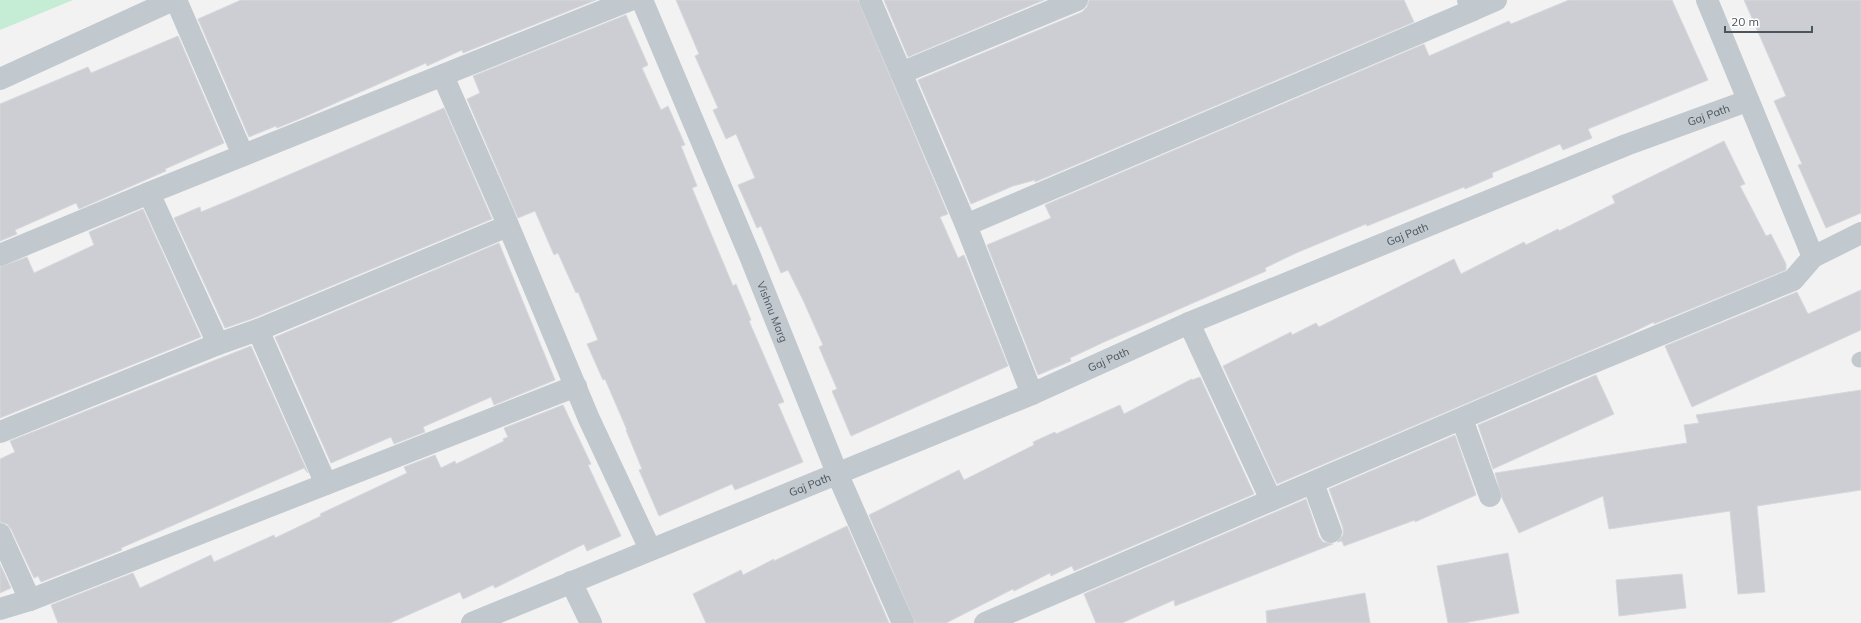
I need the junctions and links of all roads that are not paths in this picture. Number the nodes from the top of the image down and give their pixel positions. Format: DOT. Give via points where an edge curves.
graph roads {
  1 [pos="173,0"];
  2 [pos="176,0"];
  3 [pos="630,0"];
  4 [pos="642,0"];
  5 [pos="870,0"];
  6 [pos="1077,0"];
  7 [pos="1496,0"];
  8 [pos="1706,0"];
  9 [pos="1471,5"];
  10 [pos="901,73"];
  11 [pos="443,76"];
  12 [pos="0,79"];
  13 [pos="1747,101"];
  14 [pos="242,155"];
  15 [pos="149,193"];
  16 [pos="966,225"];
  17 [pos="508,226"];
  18 [pos="1861,233"];
  19 [pos="0,255"];
  20 [pos="1813,257"];
  21 [pos="1189,323"];
  22 [pos="258,330"];
  23 [pos="218,344"];
  24 [pos="576,386"];
  25 [pos="1032,394"];
  26 [pos="1462,419"];
  27 [pos="0,432"];
  28 [pos="837,473"];
  29 [pos="1312,483"];
  30 [pos="326,484"];
  31 [pos="1490,496"];
  32 [pos="1271,500"];
  33 [pos="1331,532"];
  34 [pos="0,534"];
  35 [pos="650,549"];
  36 [pos="571,582"];
  37 [pos="30,600"];
  38 [pos="0,609"];
  39 [pos="472,623"];
  40 [pos="592,623"];
  41 [pos="903,623"];
  42 [pos="985,623"];
  1 -- 12 [label="street"];
  2 -- 14 [label="street"];
  3 -- 11 [label="street"];
  4 -- 28 [label="street, Vishnu Marg" via="750,256"];
  5 -- 10 [label="street"];
  6 -- 10 [label="street"];
  7 -- 9 [label="street"];
  8 -- 13 [label="street"];
  9 -- 16 [label="street"];
  10 -- 16 [label="street"];
  11 -- 14 [label="street"];
  11 -- 17 [label="street"];
  13 -- 20 [label="street"];
  13 -- 21 [label="street, Gaj Path" via="1626,145"];
  14 -- 15 [label="street"];
  15 -- 19 [label="street"];
  15 -- 23 [label="street"];
  16 -- 25 [label="street"];
  17 -- 22 [label="street"];
  17 -- 24 [label="street"];
  18 -- 20 [label="street"];
  20 -- 26 [label="street" via="1793,280"];
  21 -- 25 [label="street, Gaj Path"];
  21 -- 32 [label="street"];
  22 -- 23 [label="street"];
  22 -- 30 [label="street"];
  23 -- 27 [label="street"];
  24 -- 30 [label="street"];
  24 -- 35 [label="street"];
  25 -- 28 [label="street, Gaj Path"];
  26 -- 29 [label="street"];
  26 -- 31 [label="street"];
  28 -- 35 [label="street, Gaj Path"];
  28 -- 41 [label="street, Vishnu Marg"];
  29 -- 32 [label="street"];
  29 -- 33 [label="street"];
  30 -- 37 [label="street"];
  32 -- 42 [label="street"];
  34 -- 37 [label="street"];
  35 -- 36 [label="street, Gaj Path"];
  36 -- 39 [label="street, Gaj Path"];
  36 -- 40 [label="street"];
  37 -- 38 [label="street"];
}
